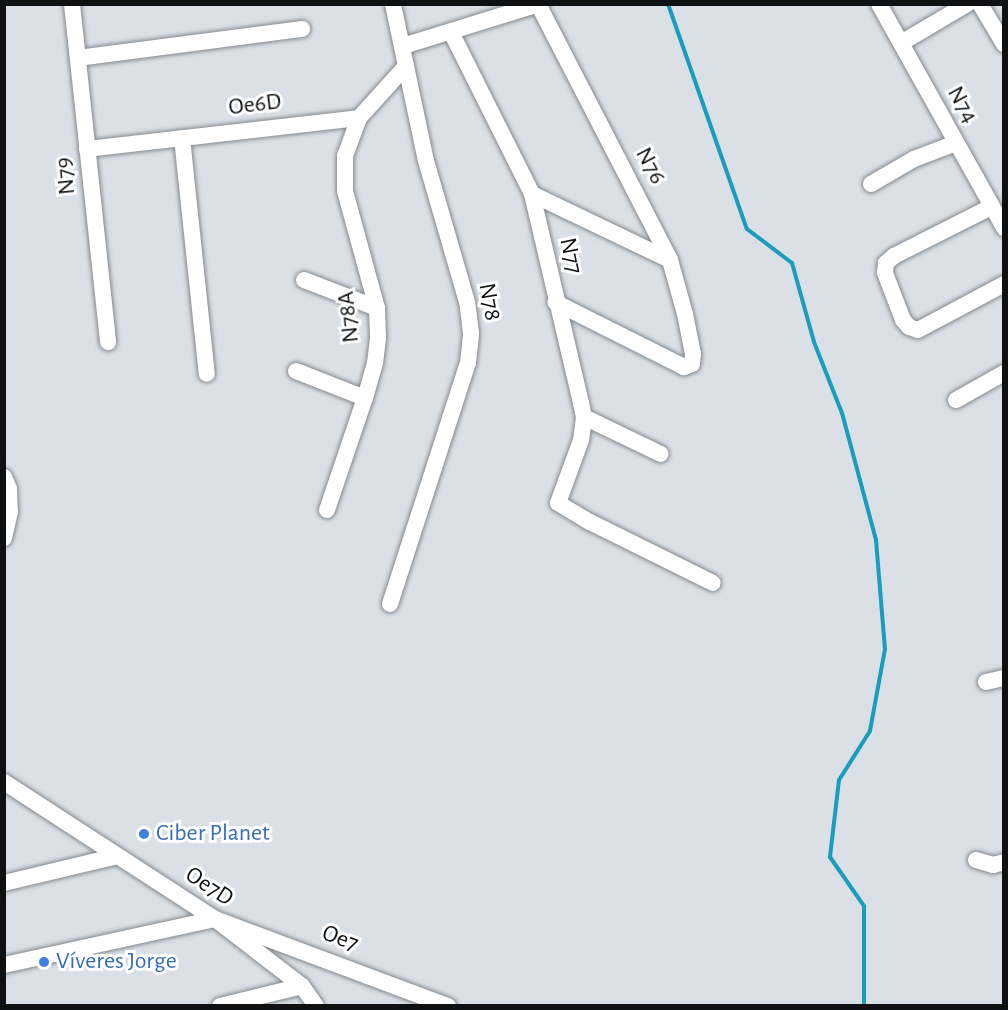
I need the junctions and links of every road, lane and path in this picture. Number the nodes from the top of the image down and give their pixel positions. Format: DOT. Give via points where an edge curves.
graph roads {
  1 [pos="72,4"];
  2 [pos="393,4"];
  3 [pos="879,4"];
  4 [pos="967,4"];
  5 [pos="980,4"];
  6 [pos="538,5"];
  7 [pos="302,29"];
  8 [pos="451,32"];
  9 [pos="901,43"];
  10 [pos="1004,44"];
  11 [pos="403,46"];
  12 [pos="78,58"];
  13 [pos="406,66"];
  14 [pos="358,118"];
  15 [pos="182,138"];
  16 [pos="956,143"];
  17 [pos="87,149"];
  18 [pos="871,184"];
  19 [pos="532,194"];
  20 [pos="991,207"];
  21 [pos="1004,228"];
  22 [pos="670,260"];
  23 [pos="304,280"];
  24 [pos="1004,284"];
  25 [pos="555,302"];
  26 [pos="377,308"];
  27 [pos="108,342"];
  28 [pos="296,371"];
  29 [pos="1004,373"];
  30 [pos="207,374"];
  31 [pos="365,398"];
  32 [pos="956,400"];
  33 [pos="584,417"];
  34 [pos="661,454"];
  35 [pos="6,484"];
  36 [pos="327,510"];
  37 [pos="4,538"];
  38 [pos="713,584"];
  39 [pos="390,604"];
  40 [pos="1004,678"];
  41 [pos="986,682"];
  42 [pos="4,782"];
  43 [pos="117,856"];
  44 [pos="976,860"];
  45 [pos="1004,862"];
  46 [pos="4,883"];
  47 [pos="215,920"];
  48 [pos="4,965"];
  49 [pos="302,986"];
  50 [pos="220,1005"];
  51 [pos="316,1005"];
  52 [pos="448,1005"];
  1 -- 12 [label="street, N79"];
  2 -- 11 [label="street, N78"];
  3 -- 9 [label="street, N74"];
  4 -- 9 [label="street"];
  5 -- 10 [label="street"];
  6 -- 8 [label="street"];
  6 -- 22 [label="street, N76"];
  7 -- 12 [label="street"];
  8 -- 11 [label="street"];
  8 -- 19 [label="street, N77"];
  9 -- 16 [label="street, N74"];
  11 -- 13 [label="street, N78"];
  12 -- 17 [label="street, N79"];
  13 -- 14 [label="street"];
  13 -- 39 [label="street, N78" via="426,161 467,302 471,333 468,363"];
  14 -- 15 [label="street, Oe6D"];
  14 -- 26 [label="street, N78A" via="345,156 345,191"];
  15 -- 17 [label="street, Oe6D"];
  15 -- 30 [label="street"];
  16 -- 18 [label="street" via="914,159"];
  16 -- 20 [label="street, N74"];
  17 -- 27 [label="street, N79"];
  19 -- 22 [label="street"];
  19 -- 25 [label="street, N77"];
  20 -- 21 [label="street, N74"];
  20 -- 24 [label="street" via="904,252 886,263 884,269 889,289 909,327 918,330"];
  22 -- 25 [label="street, N76" via="685,314 693,360 690,367"];
  23 -- 26 [label="street"];
  25 -- 33 [label="street, N77"];
  26 -- 31 [label="street, N78A" via="375,363"];
  28 -- 31 [label="street"];
  29 -- 32 [label="street"];
  31 -- 36 [label="street, N78A"];
  33 -- 34 [label="street"];
  33 -- 38 [label="street, N77" via="558,503"];
  35 -- 37 [label="street" via="10,512"];
  40 -- 41 [label="street"];
  42 -- 43 [label="street, Oe7D"];
  43 -- 46 [label="street"];
  43 -- 47 [label="street, Oe7D"];
  44 -- 45 [label="street" via="993,865"];
  47 -- 48 [label="street"];
  47 -- 49 [label="street, Oe7D"];
  47 -- 52 [label="street, Oe7"];
  49 -- 50 [label="street"];
  49 -- 51 [label="street, Oe7D"];
}
